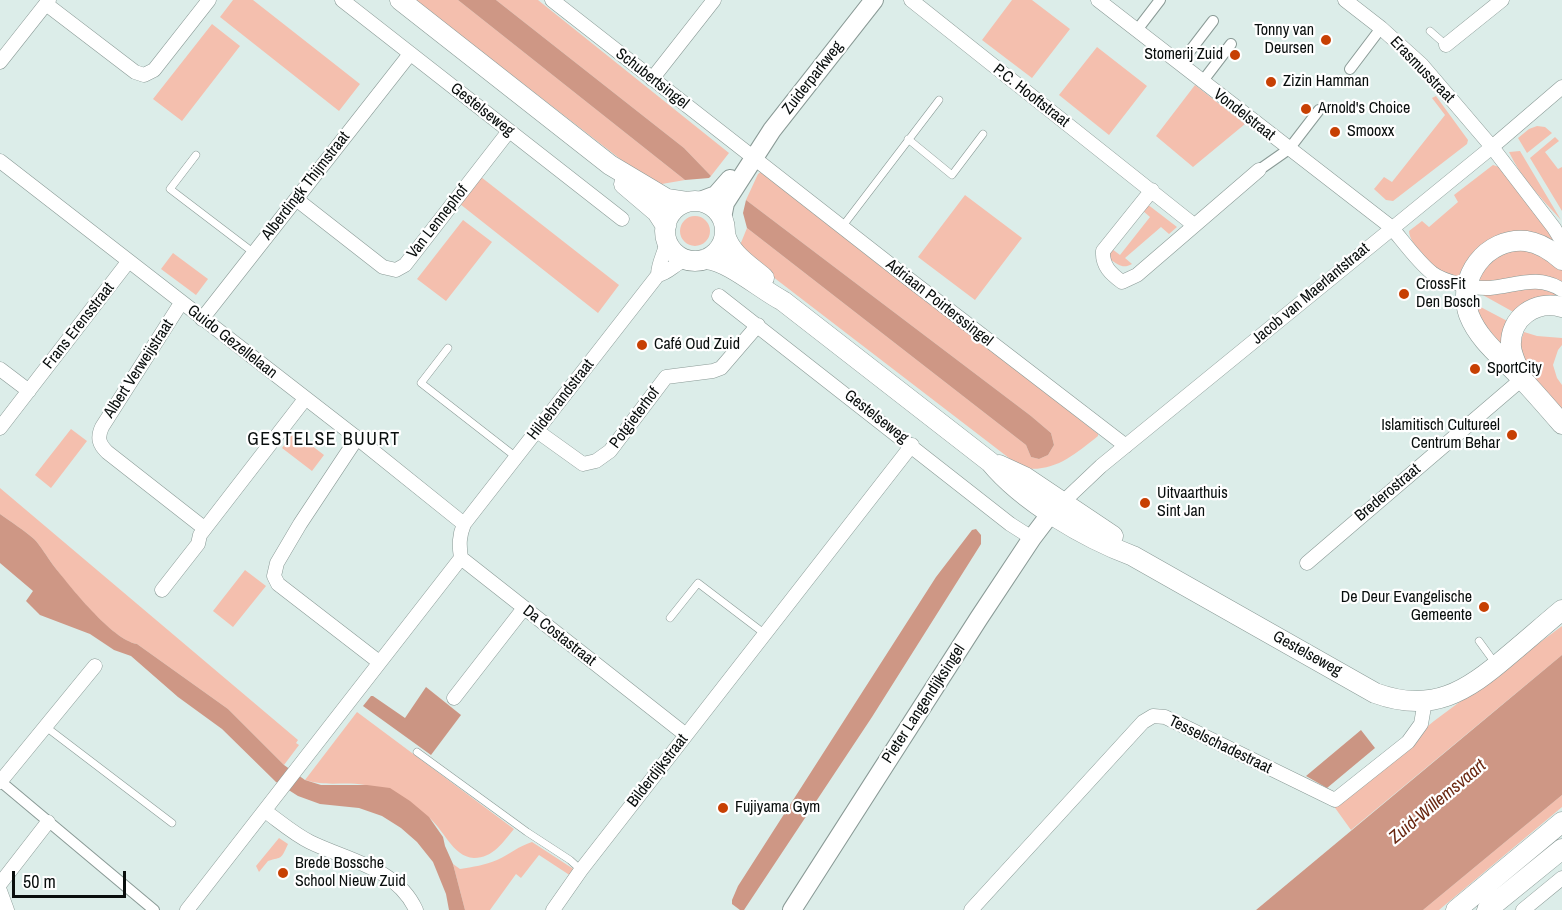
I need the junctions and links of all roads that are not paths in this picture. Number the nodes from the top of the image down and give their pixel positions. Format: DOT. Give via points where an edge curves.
graph roads {
  1 [pos="209,0"];
  2 [pos="342,0"];
  3 [pos="400,0"];
  4 [pos="552,0"];
  5 [pos="714,0"];
  6 [pos="874,0"];
  7 [pos="911,0"];
  8 [pos="1098,0"];
  9 [pos="1160,0"];
  10 [pos="1345,0"];
  11 [pos="1502,0"];
  12 [pos="47,2"];
  13 [pos="1213,21"];
  14 [pos="1382,28"];
  15 [pos="1137,30"];
  16 [pos="1430,31"];
  17 [pos="1231,44"];
  18 [pos="1446,45"];
  19 [pos="410,54"];
  20 [pos="0,62"];
  21 [pos="1180,64"];
  22 [pos="1350,69"];
  23 [pos="652,79"];
  24 [pos="1202,82"];
  25 [pos="1562,87"];
  26 [pos="939,100"];
  27 [pos="1319,110"];
  28 [pos="509,131"];
  29 [pos="983,134"];
  30 [pos="908,139"];
  31 [pos="1492,147"];
  32 [pos="1289,149"];
  33 [pos="196,155"];
  34 [pos="753,157"];
  35 [pos="1,165"];
  36 [pos="610,165"];
  37 [pos="1259,170"];
  38 [pos="1152,190"];
  39 [pos="296,199"];
  40 [pos="693,202"];
  41 [pos="622,219"];
  42 [pos="1194,225"];
  43 [pos="723,226"];
  44 [pos="842,227"];
  45 [pos="1391,227"];
  46 [pos="667,234"];
  47 [pos="1562,241"];
  48 [pos="254,253"];
  49 [pos="696,259"];
  50 [pos="1562,260"];
  51 [pos="128,262"];
  52 [pos="658,275"];
  53 [pos="1467,285"];
  54 [pos="1562,290"];
  55 [pos="719,296"];
  56 [pos="783,301"];
  57 [pos="181,303"];
  58 [pos="1562,306"];
  59 [pos="202,319"];
  60 [pos="758,325"];
  61 [pos="448,348"];
  62 [pos="0,369"];
  63 [pos="1522,379"];
  64 [pos="29,391"];
  65 [pos="305,399"];
  66 [pos="1562,424"];
  67 [pos="0,428"];
  68 [pos="537,431"];
  69 [pos="357,438"];
  70 [pos="912,445"];
  71 [pos="1126,446"];
  72 [pos="516,457"];
  73 [pos="1057,508"];
  74 [pos="464,524"];
  75 [pos="204,528"];
  76 [pos="1032,538"];
  77 [pos="461,558"];
  78 [pos="1306,563"];
  79 [pos="162,590"];
  80 [pos="524,608"];
  81 [pos="1562,610"];
  82 [pos="669,618"];
  83 [pos="765,634"];
  84 [pos="1479,641"];
  85 [pos="379,662"];
  86 [pos="95,666"];
  87 [pos="1497,666"];
  88 [pos="454,698"];
  89 [pos="1425,701"];
  90 [pos="46,727"];
  91 [pos="686,735"];
  92 [pos="417,752"];
  93 [pos="0,782"];
  94 [pos="265,811"];
  95 [pos="48,822"];
  96 [pos="1562,822"];
  97 [pos="172,823"];
  98 [pos="1562,849"];
  99 [pos="581,870"];
  100 [pos="1562,878"];
  101 [pos="0,884"];
  102 [pos="0,891"];
  103 [pos="1464,908"];
  104 [pos="7,910"];
  105 [pos="154,910"];
  106 [pos="187,910"];
  107 [pos="416,910"];
  108 [pos="553,910"];
  109 [pos="792,910"];
  110 [pos="971,910"];
  111 [pos="1487,910"];
  112 [pos="1523,910"];
  1 -- 12 [label="street" via="154,70 144,75 135,72"];
  2 -- 19 [label="street, Gestelseweg"];
  3 -- 36 [label="main road"];
  4 -- 23 [label="street, Schubertsingel"];
  5 -- 23 [label="street"];
  6 -- 34 [label="street, Zuiderparkweg"];
  7 -- 38 [label="street, P.C. Hooftstraat"];
  8 -- 15 [label="street, Vondelstraat"];
  9 -- 15 [label="street"];
  10 -- 14 [label="street, Erasmusstraat"];
  11 -- 18 [label="street"];
  12 -- 20 [label="street"];
  13 -- 21 [label="street"];
  14 -- 22 [label="street"];
  14 -- 31 [label="street, Erasmusstraat" via="1422,65"];
  15 -- 21 [label="street, Vondelstraat"];
  16 -- 18 [label="lane"];
  17 -- 24 [label="street"];
  19 -- 28 [label="street, Gestelseweg"];
  19 -- 39 [label="street, Alberdingk Thijmstraat"];
  21 -- 24 [label="street, Vondelstraat"];
  23 -- 34 [label="street, Schubertsingel"];
  24 -- 32 [label="street, Vondelstraat"];
  25 -- 31 [label="street, Jacob van Maerlantstraat"];
  26 -- 30 [label="lane"];
  27 -- 32 [label="street"];
  28 -- 39 [label="street, Van Lennephof" via="405,265 396,270 383,267"];
  28 -- 41 [label="street, Gestelseweg"];
  29 -- 30 [label="lane" via="952,175"];
  30 -- 44 [label="lane"];
  31 -- 45 [label="street, Jacob van Maerlantstraat"];
  31 -- 47 [label="street, Erasmusstraat"];
  32 -- 37 [label="street"];
  32 -- 45 [label="street, Vondelstraat"];
  33 -- 48 [label="lane" via="170,189"];
  34 -- 40 [label="street, Zuiderparkweg" via="716,195"];
  34 -- 43 [label="street, Zuiderparkweg" via="725,203"];
  34 -- 44 [label="street, Adriaan Poirterssingel"];
  35 -- 51 [label="street, Guido Gezellelaan"];
  36 -- 40 [label="main road" via="667,199"];
  36 -- 46 [label="main road" via="620,180 657,212"];
  37 -- 42 [label="street"];
  38 -- 42 [label="street, P.C. Hooftstraat"];
  38 -- 42 [label="street" via="1103,252 1102,261 1110,273 1122,282 1137,275"];
  39 -- 48 [label="street, Alberdingk Thijmstraat"];
  40 -- 43 [label="main road" via="713,207"];
  40 -- 46 [label="main road" via="681,205 671,214"];
  43 -- 49 [label="main road" via="720,246"];
  43 -- 56 [label="main road, Gestelseweg" via="727,244"];
  44 -- 71 [label="street, Adriaan Poirterssingel"];
  45 -- 53 [label="street, Vondelstraat" via="1430,272 1445,281"];
  45 -- 71 [label="street, Jacob van Maerlantstraat"];
  46 -- 49 [label="main road" via="675,253"];
  46 -- 52 [label="street, Hildebrandstraat"];
  48 -- 59 [label="street, Alberdingk Thijmstraat"];
  49 -- 52 [label="street, Hildebrandstraat" via="678,263"];
  49 -- 56 [label="main road, Gestelseweg" via="722,263"];
  50 -- 53 [label="main road" via="1535,243 1504,243 1478,261"];
  51 -- 57 [label="street, Guido Gezellelaan"];
  51 -- 64 [label="street, Frans Erensstraat"];
  52 -- 68 [label="street, Hildebrandstraat"];
  53 -- 54 [label="street, Vondelstraat" via="1490,288 1535,281"];
  53 -- 63 [label="main road" via="1465,300 1478,331"];
  55 -- 60 [label="street, Gestelseweg"];
  56 -- 73 [label="main road, Gestelseweg" via="990,462 1003,477"];
  57 -- 59 [label="street, Guido Gezellelaan"];
  57 -- 75 [label="street, Albert Verweijstraat" via="102,427 100,445"];
  58 -- 63 [label="main road" via="1535,307 1523,314 1515,326 1511,347"];
  59 -- 65 [label="street, Guido Gezellelaan"];
  60 -- 68 [label="street, Potgieterhof" via="720,368 666,377 610,451 596,460 583,464"];
  60 -- 70 [label="street, Gestelseweg"];
  61 -- 72 [label="lane" via="421,383"];
  62 -- 64 [label="street"];
  63 -- 66 [label="main road"];
  63 -- 78 [label="street, Brederostraat"];
  64 -- 67 [label="street, Frans Erensstraat"];
  65 -- 69 [label="street, Guido Gezellelaan"];
  65 -- 75 [label="street"];
  68 -- 72 [label="street, Hildebrandstraat"];
  69 -- 74 [label="street, Guido Gezellelaan"];
  69 -- 85 [label="street" via="300,524 277,563 274,576 279,584"];
  70 -- 76 [label="street, Gestelseweg"];
  70 -- 83 [label="street, Bilderdijkstraat"];
  71 -- 73 [label="street, Jacob van Maerlantstraat"];
  72 -- 74 [label="street, Hildebrandstraat"];
  73 -- 76 [label="street, Pieter Langendijksingel"];
  73 -- 89 [label="main road, Gestelseweg" via="1107,546 1132,556 1375,693 1397,700"];
  74 -- 77 [label="street" via="459,535"];
  75 -- 79 [label="street" via="198,544"];
  76 -- 109 [label="street, Pieter Langendijksingel"];
  77 -- 80 [label="street, Da Costastraat"];
  77 -- 85 [label="street"];
  80 -- 88 [label="street"];
  80 -- 91 [label="street, Da Costastraat"];
  81 -- 87 [label="main road, Gestelseweg"];
  82 -- 83 [label="lane" via="698,583"];
  83 -- 91 [label="street, Bilderdijkstraat"];
  84 -- 87 [label="lane"];
  85 -- 94 [label="street"];
  86 -- 90 [label="street"];
  87 -- 89 [label="main road, Gestelseweg" via="1458,693"];
  89 -- 110 [label="street, Tesselschadestraat" via="1421,724 1408,742 1335,800 1165,717 1154,716 1143,722"];
  90 -- 93 [label="street"];
  90 -- 97 [label="lane"];
  91 -- 99 [label="street, Bilderdijkstraat"];
  92 -- 99 [label="lane"];
  93 -- 95 [label="street"];
  94 -- 106 [label="street"];
  94 -- 107 [label="street" via="309,841 393,880"];
  95 -- 101 [label="street"];
  95 -- 105 [label="street"];
  96 -- 103 [label="main road"];
  98 -- 111 [label="main road"];
  99 -- 108 [label="street, Bilderdijkstraat"];
  100 -- 112 [label="street"];
  102 -- 104 [label="street"];
}
